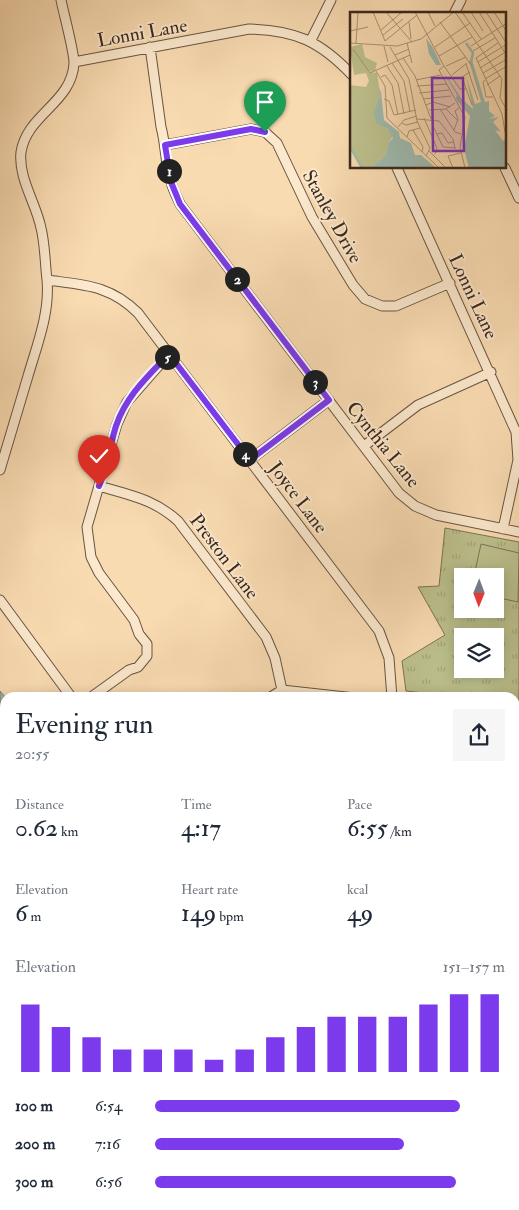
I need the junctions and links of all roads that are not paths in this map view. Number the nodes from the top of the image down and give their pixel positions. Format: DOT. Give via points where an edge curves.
graph roads {
  1 [pos="61,0"];
  2 [pos="331,0"];
  3 [pos="461,0"];
  4 [pos="455,12"];
  5 [pos="311,40"];
  6 [pos="150,47"];
  7 [pos="74,62"];
  8 [pos="350,73"];
  9 [pos="165,145"];
  10 [pos="397,169"];
  11 [pos="505,169"];
  12 [pos="519,198"];
  13 [pos="47,280"];
  14 [pos="450,283"];
  15 [pos="169,354"];
  16 [pos="491,372"];
  17 [pos="329,400"];
  18 [pos="364,446"];
  19 [pos="250,460"];
  20 [pos="0,470"];
  21 [pos="99,486"];
  22 [pos="503,529"];
  23 [pos="519,532"];
  24 [pos="0,600"];
  25 [pos="282,690"];
  26 [pos="68,692"];
  27 [pos="98,692"];
  28 [pos="279,692"];
  29 [pos="300,692"];
  30 [pos="392,692"];
  1 -- 7 [label="street"];
  2 -- 5 [label="street"];
  3 -- 4 [label="street"];
  5 -- 6 [label="street, Lonni Lane" via="272,30 249,29"];
  5 -- 8 [label="street, Lonni Lane"];
  6 -- 7 [label="street, Lonni Lane"];
  6 -- 9 [label="street, Cynthia Lane"];
  7 -- 13 [label="street" via="64,93 33,123 22,152 24,179 42,229"];
  9 -- 14 [label="street, Stanley Drive" via="251,129 265,132 277,143 312,218 365,299 382,306 396,306"];
  9 -- 17 [label="street, Cynthia Lane" via="171,182 180,204"];
  10 -- 14 [label="street, Lonni Lane"];
  11 -- 12 [label="street"];
  13 -- 15 [label="street, Joyce Lane" via="95,287 119,297 138,313"];
  13 -- 20 [label="street" via="42,332"];
  14 -- 16 [label="street, Lonni Lane"];
  15 -- 19 [label="street, Joyce Lane"];
  15 -- 21 [label="street" via="126,402 116,424"];
  16 -- 18 [label="street" via="418,405"];
  16 -- 22 [label="street, Lonni Lane" via="513,420 518,446"];
  17 -- 18 [label="street, Cynthia Lane"];
  17 -- 19 [label="street"];
  18 -- 22 [label="street, Cynthia Lane" via="399,493 415,506 436,515"];
  19 -- 30 [label="street, Joyce Lane" via="379,631 390,658"];
  21 -- 25 [label="street, Preston Lane" via="154,503 178,521 266,638 275,658"];
  21 -- 27 [label="street" via="88,527 88,550 99,573 134,620 147,650 142,664"];
  22 -- 23 [label="street, Cynthia Lane"];
  24 -- 26 [label="street"];
  25 -- 28 [label="street"];
  25 -- 29 [label="street"];
}
